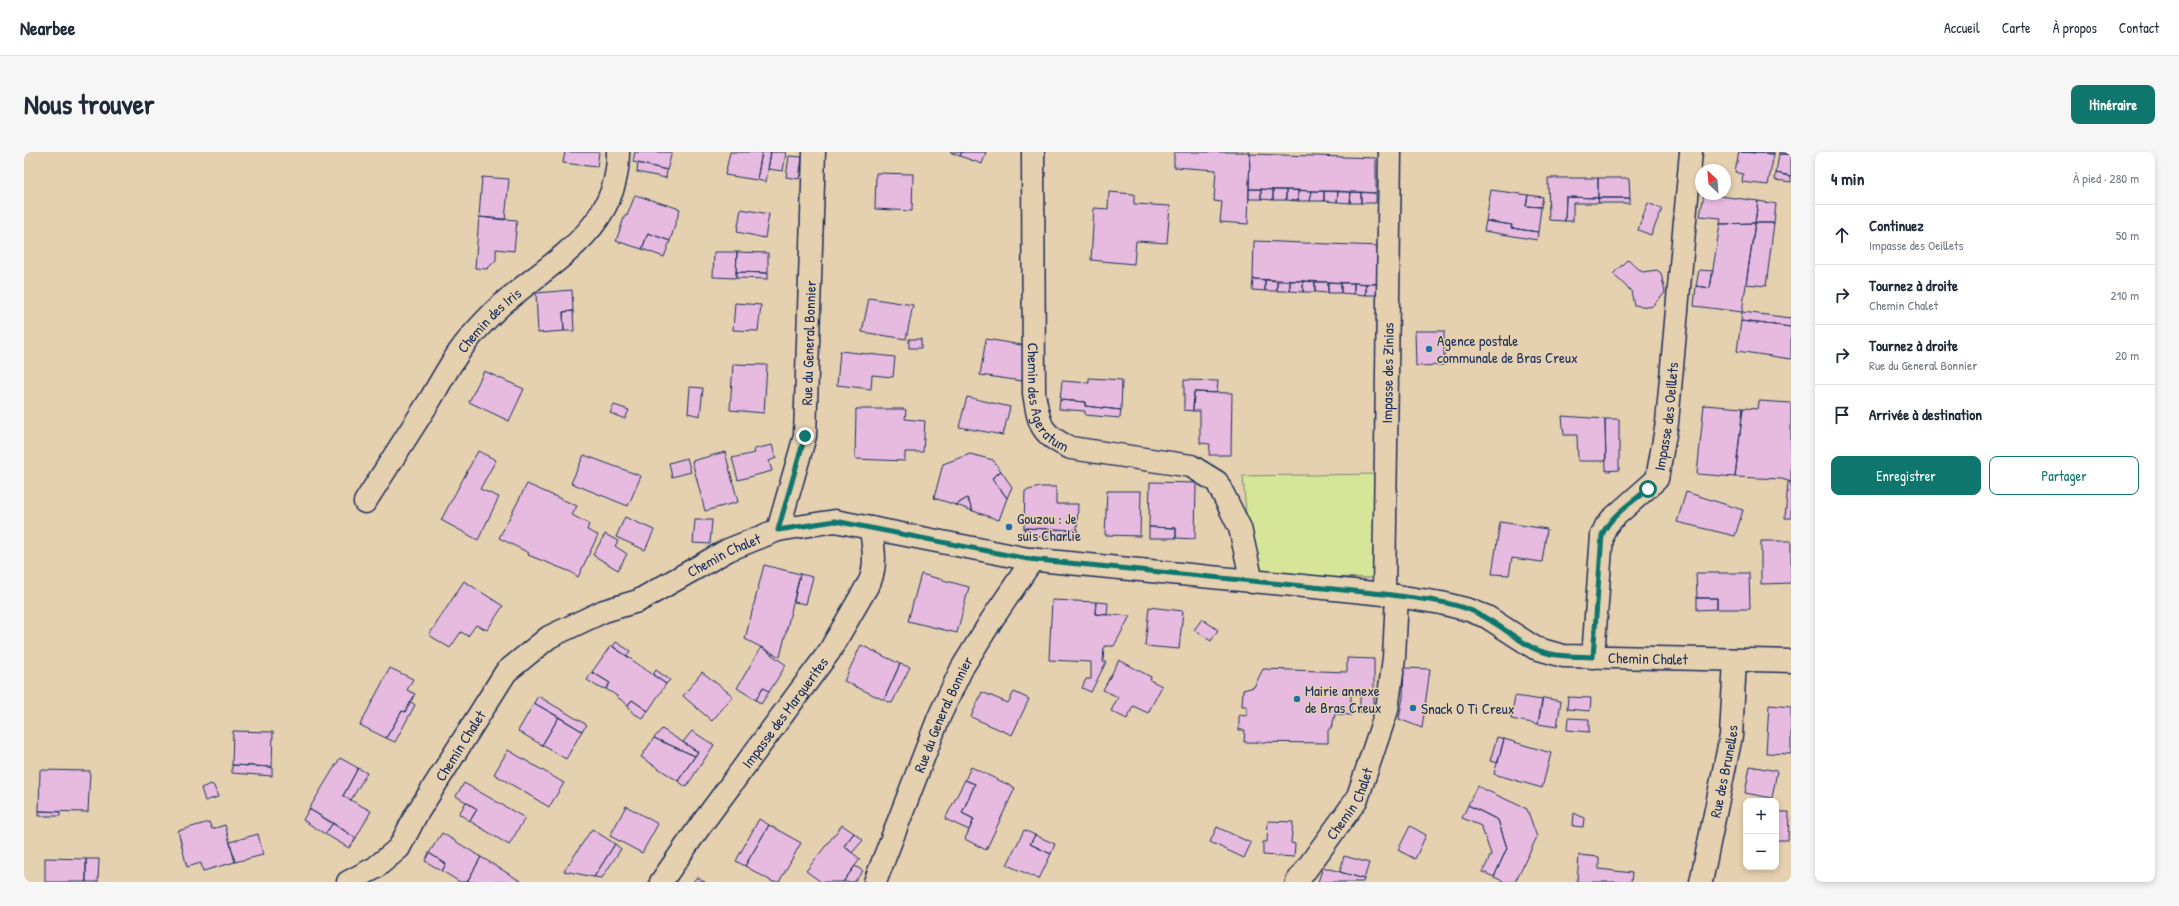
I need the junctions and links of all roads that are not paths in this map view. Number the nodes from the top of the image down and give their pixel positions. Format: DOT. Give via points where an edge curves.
graph roads {
  1 [pos="618,152"];
  2 [pos="814,152"];
  3 [pos="1033,152"];
  4 [pos="1390,152"];
  5 [pos="1691,152"];
  6 [pos="365,502"];
  7 [pos="871,528"];
  8 [pos="778,530"];
  9 [pos="1033,559"];
  10 [pos="1252,582"];
  11 [pos="1390,595"];
  12 [pos="1593,657"];
  13 [pos="1735,660"];
  14 [pos="1791,661"];
  15 [pos="348,882"];
  16 [pos="661,882"];
  17 [pos="875,882"];
  18 [pos="1297,882"];
  19 [pos="1701,882"];
  1 -- 6 [label="street, Chemin des Iris" via="618,170 610,198 597,220 580,242 510,297 462,348"];
  2 -- 8 [label="street, Rue du General Bonnier" via="805,436"];
  3 -- 10 [label="street, Chemin des Ageratum" via="1034,393 1043,431 1055,442 1071,448 1191,466 1218,482 1240,528"];
  4 -- 11 [label="street, Impasse des Zinias"];
  5 -- 12 [label="street, Impasse des Oeillets" via="1667,424 1660,468 1657,479 1612,519 1602,535"];
  7 -- 8 [label="street, Chemin Chalet" via="835,521"];
  7 -- 9 [label="street, Chemin Chalet"];
  7 -- 16 [label="street, Impasse des Marguerites" via="874,571 829,652"];
  8 -- 15 [label="street, Chemin Chalet" via="728,550 638,602 604,611 548,637 506,672 416,815 399,848 375,868"];
  9 -- 10 [label="street, Chemin Chalet"];
  9 -- 17 [label="street, Rue du General Bonnier" via="962,668 939,717"];
  10 -- 11 [label="street, Chemin Chalet"];
  11 -- 12 [label="street, Chemin Chalet" via="1469,610 1487,617 1535,648 1562,656"];
  11 -- 18 [label="street, Chemin Chalet" via="1394,658 1387,710 1357,799"];
  12 -- 13 [label="street, Chemin Chalet"];
  13 -- 14 [label="street, Chemin Chalet"];
  13 -- 19 [label="street, Rue des Brunelles" via="1731,736"];
}
